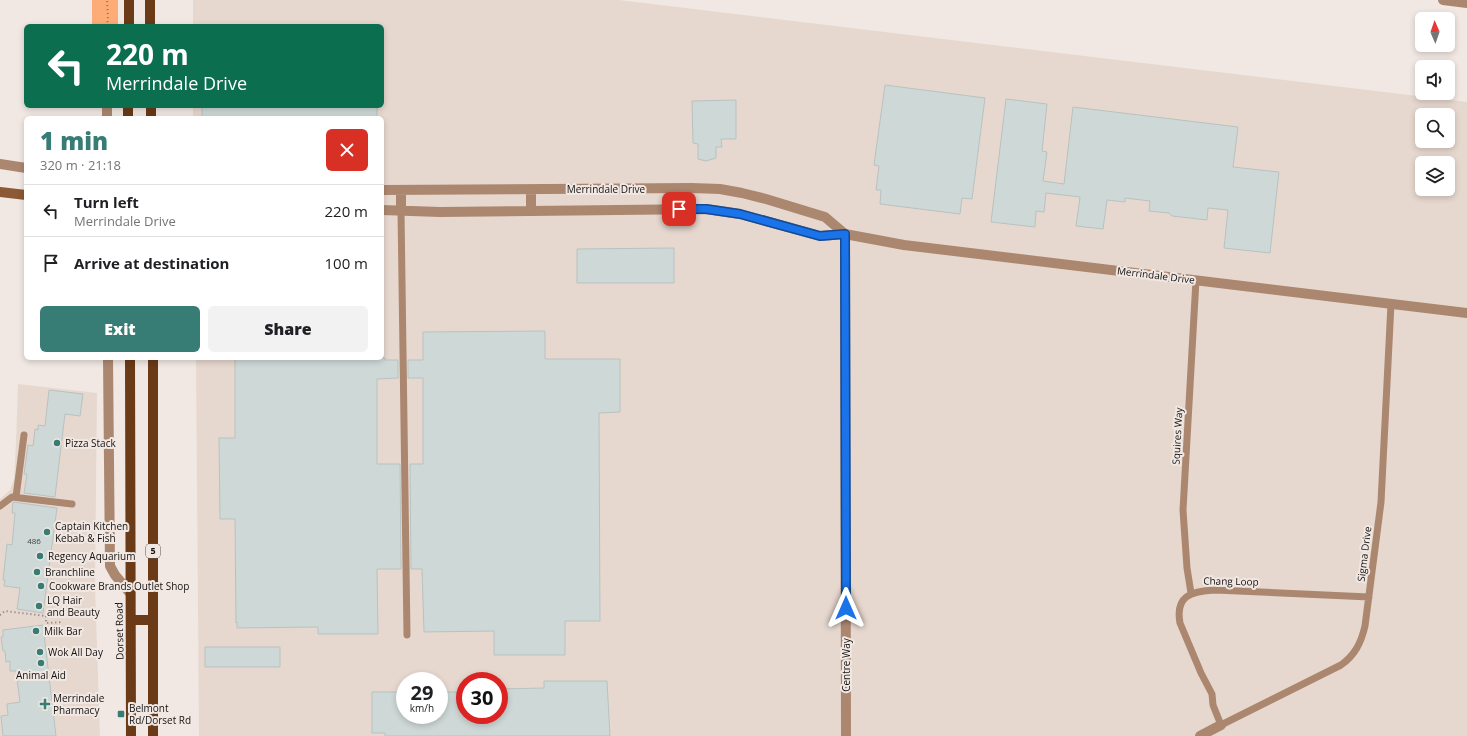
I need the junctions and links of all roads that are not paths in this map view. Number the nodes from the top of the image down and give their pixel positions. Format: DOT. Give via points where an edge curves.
graph roads {
  1 [pos="129,0"];
  2 [pos="150,0"];
  3 [pos="1443,0"];
  4 [pos="1467,3"];
  5 [pos="129,24"];
  6 [pos="150,24"];
  7 [pos="0,164"];
  8 [pos="24,168"];
  9 [pos="384,190"];
  10 [pos="401,190"];
  11 [pos="530,190"];
  12 [pos="0,192"];
  13 [pos="24,195"];
  14 [pos="384,210"];
  15 [pos="401,211"];
  16 [pos="531,211"];
  17 [pos="845,234"];
  18 [pos="1196,280"];
  19 [pos="1391,304"];
  20 [pos="1467,313"];
  21 [pos="108,360"];
  22 [pos="130,360"];
  23 [pos="153,360"];
  24 [pos="24,435"];
  25 [pos="16,497"];
  26 [pos="72,504"];
  27 [pos="0,506"];
  28 [pos="130,593"];
  29 [pos="1191,593"];
  30 [pos="1369,597"];
  31 [pos="131,620"];
  32 [pos="153,620"];
  33 [pos="407,635"];
  34 [pos="1221,725"];
  35 [pos="131,736"];
  36 [pos="153,736"];
  37 [pos="846,736"];
  38 [pos="1200,736"];
  1 -- 5 [label="main road"];
  2 -- 6 [label="main road"];
  3 -- 4 [label="street"];
  7 -- 8 [label="street"];
  9 -- 10 [label="street, Merrindale Drive"];
  10 -- 11 [label="street, Merrindale Drive"];
  10 -- 15 [label="street"];
  11 -- 16 [label="street"];
  11 -- 17 [label="street, Merrindale Drive" via="720,189 825,217"];
  12 -- 13 [label="main road"];
  14 -- 15 [label="street, Merrindale Drive"];
  15 -- 16 [label="street, Merrindale Drive"];
  15 -- 33 [label="lane"];
  16 -- 17 [label="street, Merrindale Drive" via="706,209 740,214 820,236"];
  17 -- 18 [label="street, Merrindale Drive" via="904,245"];
  17 -- 37 [label="street, Centre Way"];
  18 -- 19 [label="street, Merrindale Drive"];
  18 -- 29 [label="lane, Squires Way" via="1183,510"];
  19 -- 20 [label="street, Merrindale Drive"];
  19 -- 30 [label="lane, Sigma Drive" via="1381,502"];
  21 -- 28 [label="street" via="110,566"];
  22 -- 28 [label="main road, Dorset Road"];
  23 -- 32 [label="main road, 5"];
  24 -- 25 [label="lane"];
  25 -- 26 [label="lane"];
  25 -- 27 [label="lane"];
  28 -- 31 [label="main road, Dorset Road"];
  29 -- 30 [label="lane, Chang Loop" via="1215,590"];
  29 -- 34 [label="lane, Chang Loop" via="1179,605 1180,623 1212,694 1213,705"];
  30 -- 34 [label="lane, Sigma Drive" via="1363,637 1348,660"];
  31 -- 32 [label="main road"];
  31 -- 35 [label="main road, Dorset Road"];
  32 -- 36 [label="main road, 5"];
  34 -- 38 [label="street"];
}
